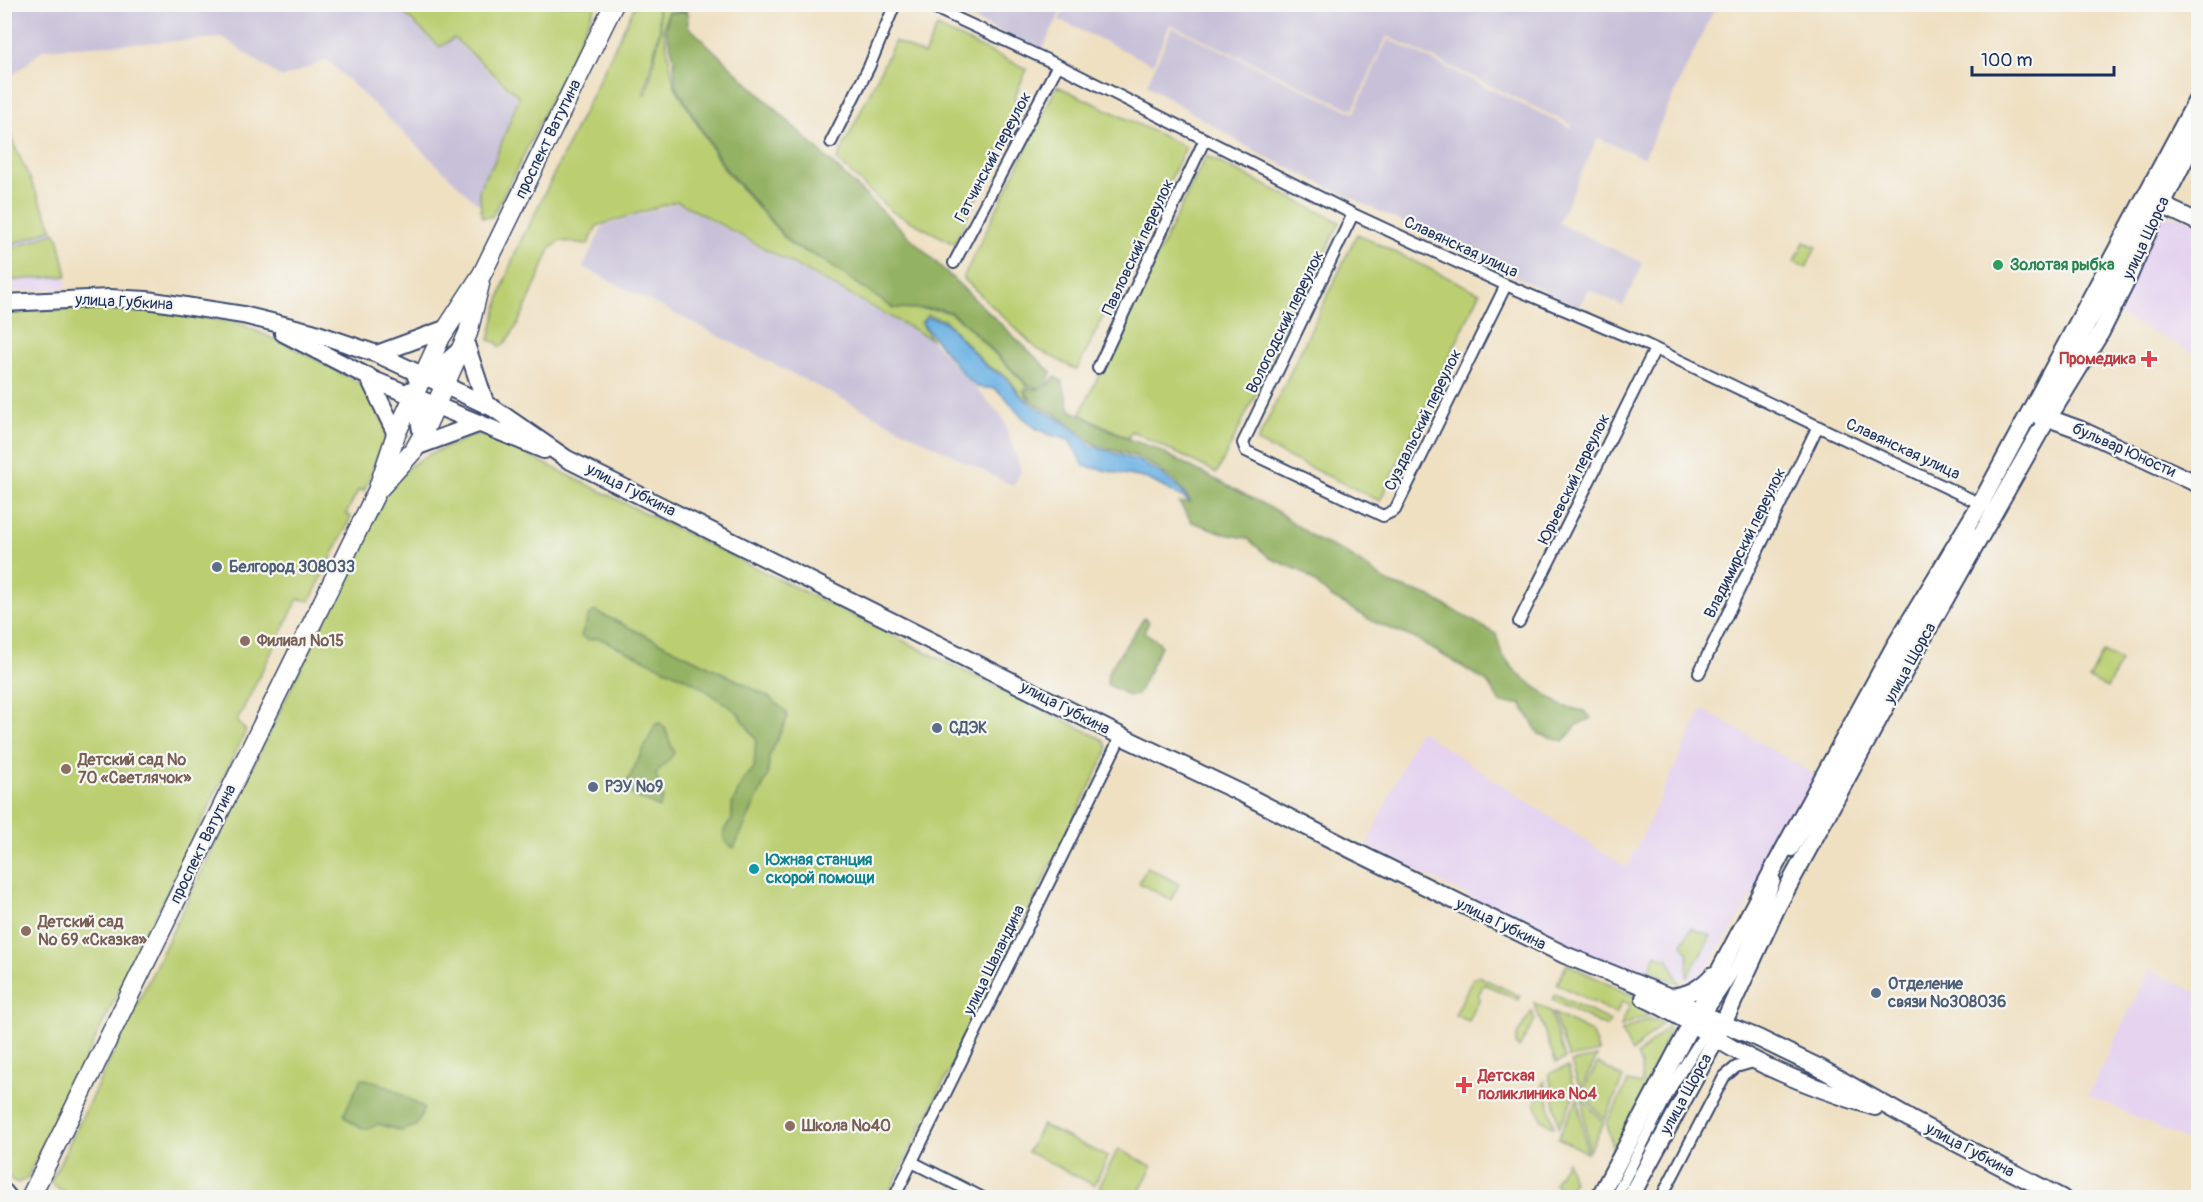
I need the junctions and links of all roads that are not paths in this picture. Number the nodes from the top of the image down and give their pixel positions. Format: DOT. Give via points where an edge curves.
graph roads {
  1 [pos="614,4"];
  2 [pos="895,4"];
  3 [pos="926,4"];
  4 [pos="1058,65"];
  5 [pos="2199,98"];
  6 [pos="2199,117"];
  7 [pos="2199,133"];
  8 [pos="1205,139"];
  9 [pos="831,142"];
  10 [pos="2162,200"];
  11 [pos="2138,209"];
  12 [pos="1353,214"];
  13 [pos="2199,214"];
  14 [pos="2199,222"];
  15 [pos="954,263"];
  16 [pos="1506,285"];
  17 [pos="4,303"];
  18 [pos="469,303"];
  19 [pos="243,315"];
  20 [pos="443,333"];
  21 [pos="463,344"];
  22 [pos="1655,349"];
  23 [pos="380,356"];
  24 [pos="439,367"];
  25 [pos="1098,368"];
  26 [pos="415,377"];
  27 [pos="372,378"];
  28 [pos="450,393"];
  29 [pos="482,403"];
  30 [pos="416,405"];
  31 [pos="436,406"];
  32 [pos="2041,410"];
  33 [pos="472,422"];
  34 [pos="1818,426"];
  35 [pos="397,430"];
  36 [pos="420,441"];
  37 [pos="1243,443"];
  38 [pos="567,459"];
  39 [pos="2199,484"];
  40 [pos="377,491"];
  41 [pos="1986,511"];
  42 [pos="1519,622"];
  43 [pos="1699,673"];
  44 [pos="1121,736"];
  45 [pos="1565,955"];
  46 [pos="1727,959"];
  47 [pos="1737,995"];
  48 [pos="1670,997"];
  49 [pos="1706,1024"];
  50 [pos="1758,1038"];
  51 [pos="1738,1051"];
  52 [pos="1756,1061"];
  53 [pos="1696,1077"];
  54 [pos="1661,1080"];
  55 [pos="1910,1119"];
  56 [pos="912,1162"];
  57 [pos="4,1192"];
  58 [pos="9,1197"];
  59 [pos="30,1197"];
  60 [pos="894,1197"];
  61 [pos="983,1197"];
  62 [pos="1599,1197"];
  63 [pos="1615,1197"];
  64 [pos="1630,1197"];
  65 [pos="1660,1197"];
  66 [pos="2062,1197"];
  1 -- 18 [label="main road, проспект Ватутина"];
  2 -- 9 [label="street"];
  3 -- 4 [label="street, Славянская улица"];
  4 -- 8 [label="street, Славянская улица"];
  4 -- 15 [label="street, Гатчинский переулок"];
  5 -- 10 [label="main road, улица Щорса"];
  6 -- 10 [label="street, улица Щорса"];
  7 -- 10 [label="main road, улица Щорса" via="2172,183 2173,194"];
  8 -- 12 [label="street, Славянская улица"];
  8 -- 25 [label="street, Павловский переулок"];
  10 -- 11 [label="main road"];
  10 -- 11 [label="main road, улица Щорса"];
  10 -- 13 [label="main road"];
  10 -- 14 [label="main road"];
  10 -- 32 [label="main road, улица Щорса" via="2101,332"];
  11 -- 32 [label="main road, улица Щорса"];
  12 -- 16 [label="street, Славянская улица"];
  12 -- 37 [label="street, Вологодский переулок"];
  16 -- 22 [label="street, Славянская улица"];
  16 -- 37 [label="street, Суздальский переулок" via="1395,510 1383,516 1246,451"];
  17 -- 19 [label="main road, улица Губкина" via="118,298"];
  18 -- 20 [label="main road, проспект Ватутина"];
  18 -- 21 [label="main road, проспект Ватутина"];
  19 -- 23 [label="main road, улица Губкина" via="312,332"];
  19 -- 27 [label="main road, улица Губкина"];
  20 -- 21 [label="main road" via="447,350"];
  20 -- 23 [label="main road"];
  20 -- 24 [label="main road" via="438,349"];
  20 -- 26 [label="main road, проспект Ватутина"];
  21 -- 24 [label="main road"];
  21 -- 28 [label="main road, проспект Ватутина"];
  21 -- 29 [label="main road"];
  22 -- 34 [label="street, Славянская улица"];
  22 -- 42 [label="street, Юрьевский переулок"];
  23 -- 26 [label="main road, улица Губкина"];
  23 -- 27 [label="main road" via="388,373"];
  24 -- 26 [label="main road"];
  24 -- 28 [label="main road"];
  26 -- 27 [label="main road"];
  26 -- 28 [label="main road, улица Губкина"];
  26 -- 30 [label="main road, проспект Ватутина"];
  27 -- 30 [label="main road, улица Губкина"];
  27 -- 35 [label="main road"];
  28 -- 29 [label="main road, улица Губкина"];
  28 -- 31 [label="main road, проспект Ватутина"];
  28 -- 33 [label="main road"];
  29 -- 33 [label="main road" via="467,408"];
  29 -- 38 [label="main road, улица Губкина"];
  30 -- 31 [label="main road"];
  30 -- 35 [label="main road, проспект Ватутина"];
  30 -- 36 [label="main road"];
  31 -- 33 [label="main road, улица Губкина"];
  31 -- 36 [label="main road, проспект Ватутина"];
  32 -- 39 [label="main road, бульвар Юности"];
  32 -- 41 [label="main road, улица Щорса"];
  32 -- 41 [label="main road, улица Щорса" via="2005,494"];
  33 -- 36 [label="main road"];
  33 -- 38 [label="main road, улица Губкина"];
  34 -- 41 [label="street, Славянская улица"];
  34 -- 43 [label="street, Владимирский переулок"];
  35 -- 36 [label="main road" via="412,425"];
  35 -- 40 [label="main road, проспект Ватутина"];
  36 -- 40 [label="main road, проспект Ватутина"];
  38 -- 44 [label="main road, улица Губкина"];
  40 -- 59 [label="main road, проспект Ватутина"];
  41 -- 46 [label="main road, улица Щорса" via="1893,649"];
  41 -- 47 [label="main road, улица Щорса" via="1914,654 1777,907"];
  41 -- 49 [label="street, улица Щорса" via="1834,780 1742,974"];
  44 -- 45 [label="main road, улица Губкина"];
  44 -- 56 [label="street, улица Шаландина"];
  45 -- 48 [label="main road, улица Губкина"];
  45 -- 49 [label="main road, улица Губкина" via="1588,972"];
  46 -- 48 [label="main road" via="1697,990"];
  46 -- 49 [label="main road, улица Щорса"];
  47 -- 49 [label="main road, улица Щорса"];
  47 -- 50 [label="main road" via="1738,1017"];
  48 -- 49 [label="main road, улица Губкина"];
  49 -- 50 [label="main road, улица Губкина"];
  49 -- 51 [label="main road, улица Губкина"];
  49 -- 53 [label="main road, улица Щорса"];
  49 -- 54 [label="main road, улица Щорса" via="1679,1048"];
  49 -- 63 [label="street, улица Щорса"];
  50 -- 55 [label="main road, улица Губкина"];
  51 -- 52 [label="main road, улица Губкина"];
  51 -- 53 [label="main road" via="1710,1062"];
  52 -- 55 [label="main road, улица Губкина" via="1824,1091"];
  52 -- 65 [label="street, улица Щорса" via="1736,1066 1724,1077"];
  53 -- 64 [label="main road, улица Щорса"];
  54 -- 62 [label="main road, улица Щорса"];
  54 -- 63 [label="street, улица Щорса"];
  55 -- 66 [label="main road, улица Губкина"];
  56 -- 60 [label="street, улица Шаландина"];
  56 -- 61 [label="street"];
  57 -- 58 [label="main road"];
}
